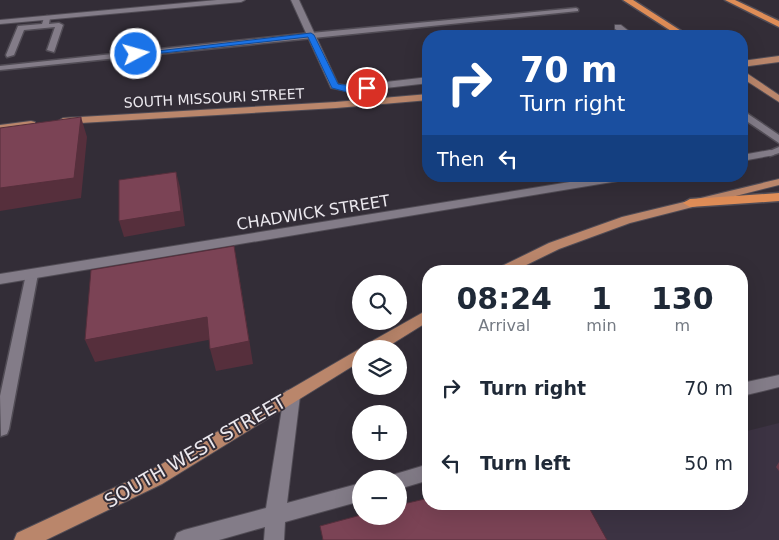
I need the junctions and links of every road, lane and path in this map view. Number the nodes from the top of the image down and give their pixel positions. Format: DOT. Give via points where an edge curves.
graph roads {
  1 [pos="240,0"];
  2 [pos="295,0"];
  3 [pos="627,0"];
  4 [pos="729,0"];
  5 [pos="746,0"];
  6 [pos="576,10"];
  7 [pos="650,14"];
  8 [pos="779,17"];
  9 [pos="0,22"];
  10 [pos="46,22"];
  11 [pos="779,24"];
  12 [pos="618,27"];
  13 [pos="622,30"];
  14 [pos="665,30"];
  15 [pos="675,30"];
  16 [pos="311,35"];
  17 [pos="51,50"];
  18 [pos="10,55"];
  19 [pos="779,60"];
  20 [pos="748,63"];
  21 [pos="0,68"];
  22 [pos="748,77"];
  23 [pos="422,81"];
  24 [pos="422,98"];
  25 [pos="779,98"];
  26 [pos="748,117"];
  27 [pos="56,122"];
  28 [pos="39,123"];
  29 [pos="0,128"];
  30 [pos="779,140"];
  31 [pos="774,152"];
  32 [pos="748,157"];
  33 [pos="593,182"];
  34 [pos="779,182"];
  35 [pos="779,197"];
  36 [pos="690,203"];
  37 [pos="515,265"];
  38 [pos="32,274"];
  39 [pos="0,279"];
  40 [pos="422,318"];
  41 [pos="386,340"];
  42 [pos="352,359"];
  43 [pos="779,381"];
  44 [pos="748,389"];
  45 [pos="292,396"];
  46 [pos="1,428"];
  47 [pos="422,474"];
  48 [pos="407,479"];
  49 [pos="352,495"];
  50 [pos="275,516"];
  51 [pos="24,540"];
  52 [pos="184,540"];
  53 [pos="274,540"];
  1 -- 10 [label="street"];
  2 -- 16 [label="street"];
  3 -- 7 [label="highway"];
  4 -- 11 [label="highway"];
  5 -- 8 [label="highway"];
  6 -- 16 [label="lane"];
  7 -- 14 [label="highway"];
  7 -- 15 [label="highway"];
  9 -- 10 [label="street"];
  10 -- 17 [label="lane" via="59,24"];
  10 -- 18 [label="lane" via="21,28"];
  12 -- 13 [label="street"];
  16 -- 21 [label="lane"];
  16 -- 23 [label="street" via="332,83 344,89"];
  19 -- 20 [label="main road"];
  22 -- 25 [label="main road"];
  24 -- 27 [label="main road, SOUTH MISSOURI STREET"];
  26 -- 30 [label="lane"];
  28 -- 29 [label="main road"];
  31 -- 32 [label="street"];
  33 -- 38 [label="street, CHADWICK STREET"];
  34 -- 36 [label="main road"];
  35 -- 36 [label="highway"];
  36 -- 37 [label="main road" via="605,227"];
  38 -- 39 [label="street, CHADWICK STREET"];
  38 -- 46 [label="lane"];
  40 -- 41 [label="main road"];
  42 -- 45 [label="main road, SOUTH WEST STREET"];
  43 -- 44 [label="street"];
  45 -- 50 [label="street"];
  45 -- 51 [label="main road, SOUTH WEST STREET" via="155,478"];
  47 -- 48 [label="street"];
  49 -- 50 [label="street"];
  50 -- 52 [label="street"];
  50 -- 53 [label="street"];
}
